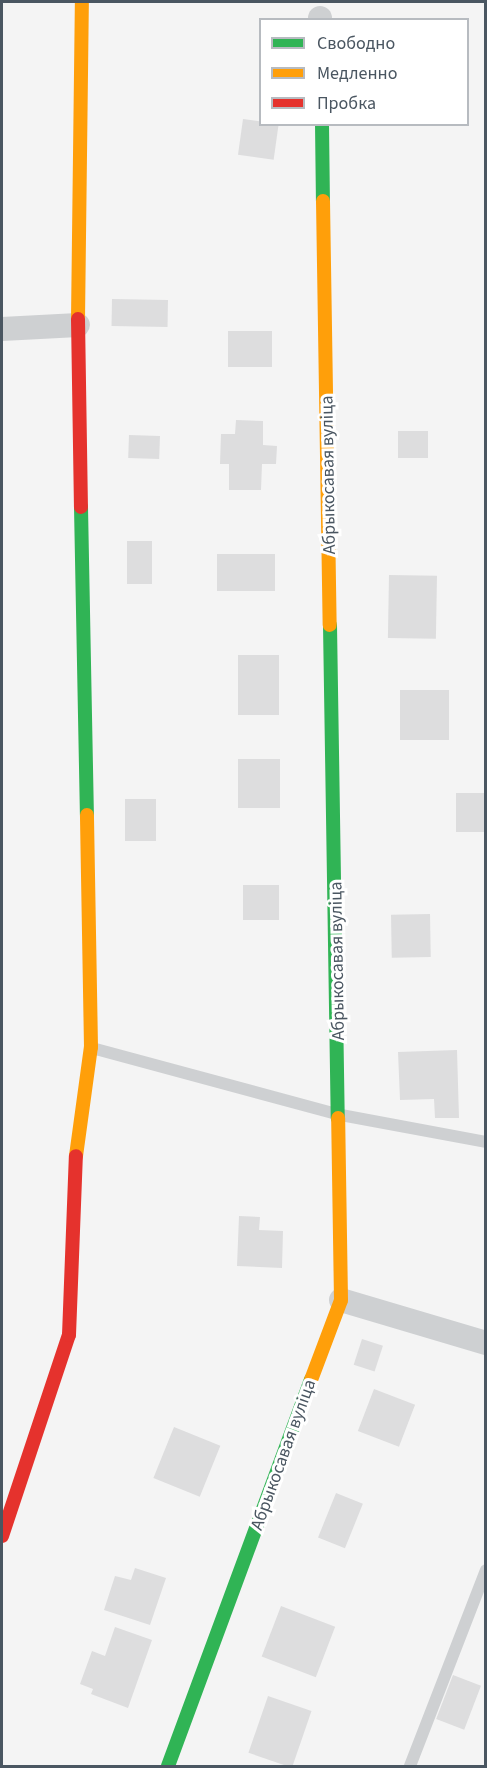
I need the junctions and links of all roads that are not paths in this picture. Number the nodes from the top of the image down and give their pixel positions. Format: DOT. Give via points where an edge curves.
graph roads {
  1 [pos="82,2"];
  2 [pos="322,126"];
  3 [pos="78,325"];
  4 [pos="2,329"];
  5 [pos="91,1047"];
  6 [pos="341,1115"];
  7 [pos="486,1142"];
  8 [pos="341,1300"];
  9 [pos="486,1342"];
  10 [pos="2,1536"];
  11 [pos="486,1570"];
  12 [pos="168,1767"];
  13 [pos="410,1767"];
  1 -- 3 [label="street"];
  2 -- 6 [label="street, Абрыкосавая вуліца"];
  3 -- 4 [label="street"];
  3 -- 5 [label="street"];
  5 -- 6 [label="lane"];
  5 -- 10 [label="street" via="74,1172 69,1335"];
  6 -- 7 [label="lane"];
  6 -- 8 [label="street, Абрыкосавая вуліца"];
  8 -- 9 [label="street"];
  8 -- 12 [label="street, Абрыкосавая вуліца"];
  11 -- 13 [label="lane"];
}
